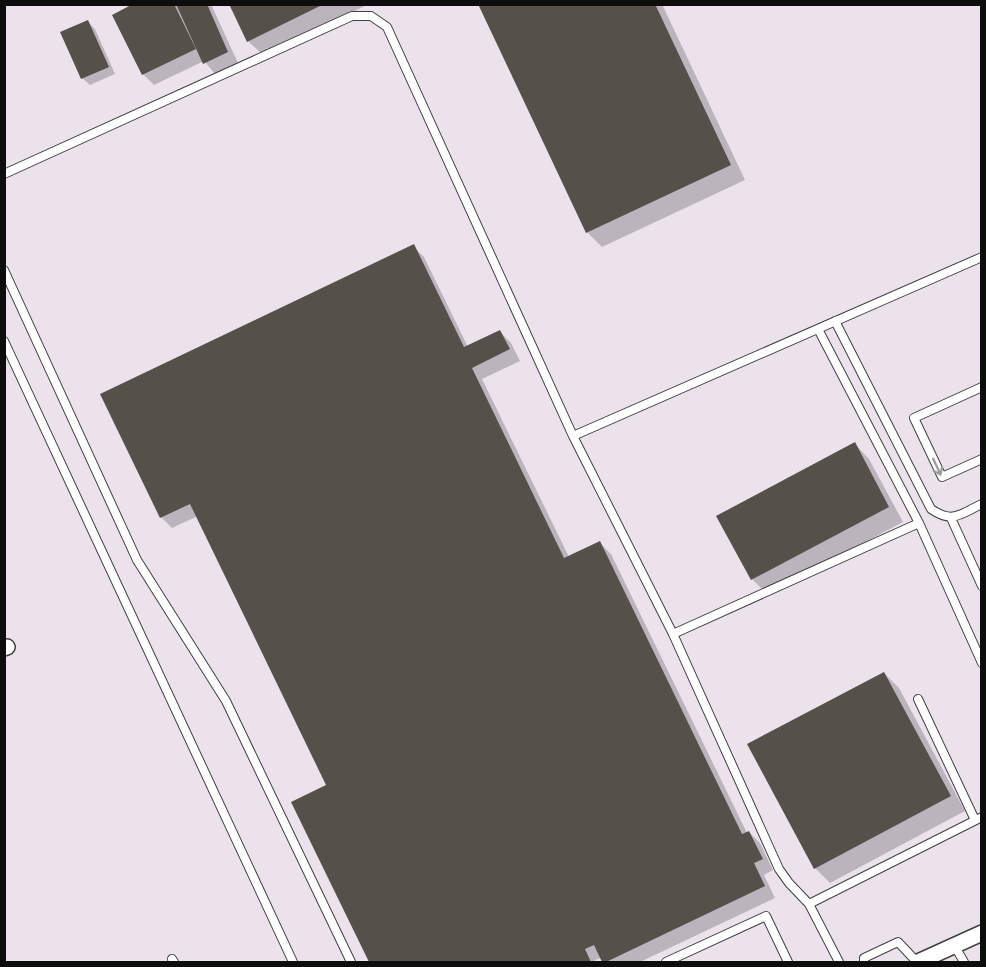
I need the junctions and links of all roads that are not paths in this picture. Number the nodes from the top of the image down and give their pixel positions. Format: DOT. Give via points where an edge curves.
graph roads {
  1 [pos="4,174"];
  2 [pos="981,257"];
  3 [pos="4,270"];
  4 [pos="835,321"];
  5 [pos="818,329"];
  6 [pos="4,341"];
  7 [pos="981,387"];
  8 [pos="573,436"];
  9 [pos="981,459"];
  10 [pos="981,504"];
  11 [pos="951,518"];
  12 [pos="919,523"];
  13 [pos="981,586"];
  14 [pos="674,634"];
  15 [pos="981,663"];
  16 [pos="918,699"];
  17 [pos="978,818"];
  18 [pos="809,904"];
  19 [pos="981,933"];
  20 [pos="954,945"];
  21 [pos="786,962"];
  22 [pos="294,963"];
  23 [pos="351,963"];
  24 [pos="666,963"];
  25 [pos="839,963"];
  26 [pos="864,963"];
  27 [pos="918,963"];
  28 [pos="964,963"];
  1 -- 8 [label="lane" via="352,16 371,16 387,27"];
  2 -- 4 [label="lane"];
  3 -- 23 [label="lane" via="137,560 226,701"];
  4 -- 5 [label="lane"];
  4 -- 11 [label="lane" via="931,509"];
  5 -- 8 [label="lane"];
  5 -- 12 [label="lane"];
  6 -- 22 [label="lane"];
  7 -- 9 [label="lane, one-way" via="914,418 942,477"];
  8 -- 14 [label="lane"];
  10 -- 11 [label="lane"];
  11 -- 13 [label="lane"];
  12 -- 14 [label="lane"];
  12 -- 15 [label="lane"];
  14 -- 18 [label="lane" via="779,869"];
  16 -- 17 [label="lane"];
  17 -- 18 [label="lane"];
  18 -- 25 [label="lane"];
  19 -- 20 [label="street"];
  20 -- 27 [label="street"];
  20 -- 28 [label="lane"];
  21 -- 24 [label="lane" via="766,916"];
  26 -- 27 [label="lane" via="864,958 898,942"];
}
